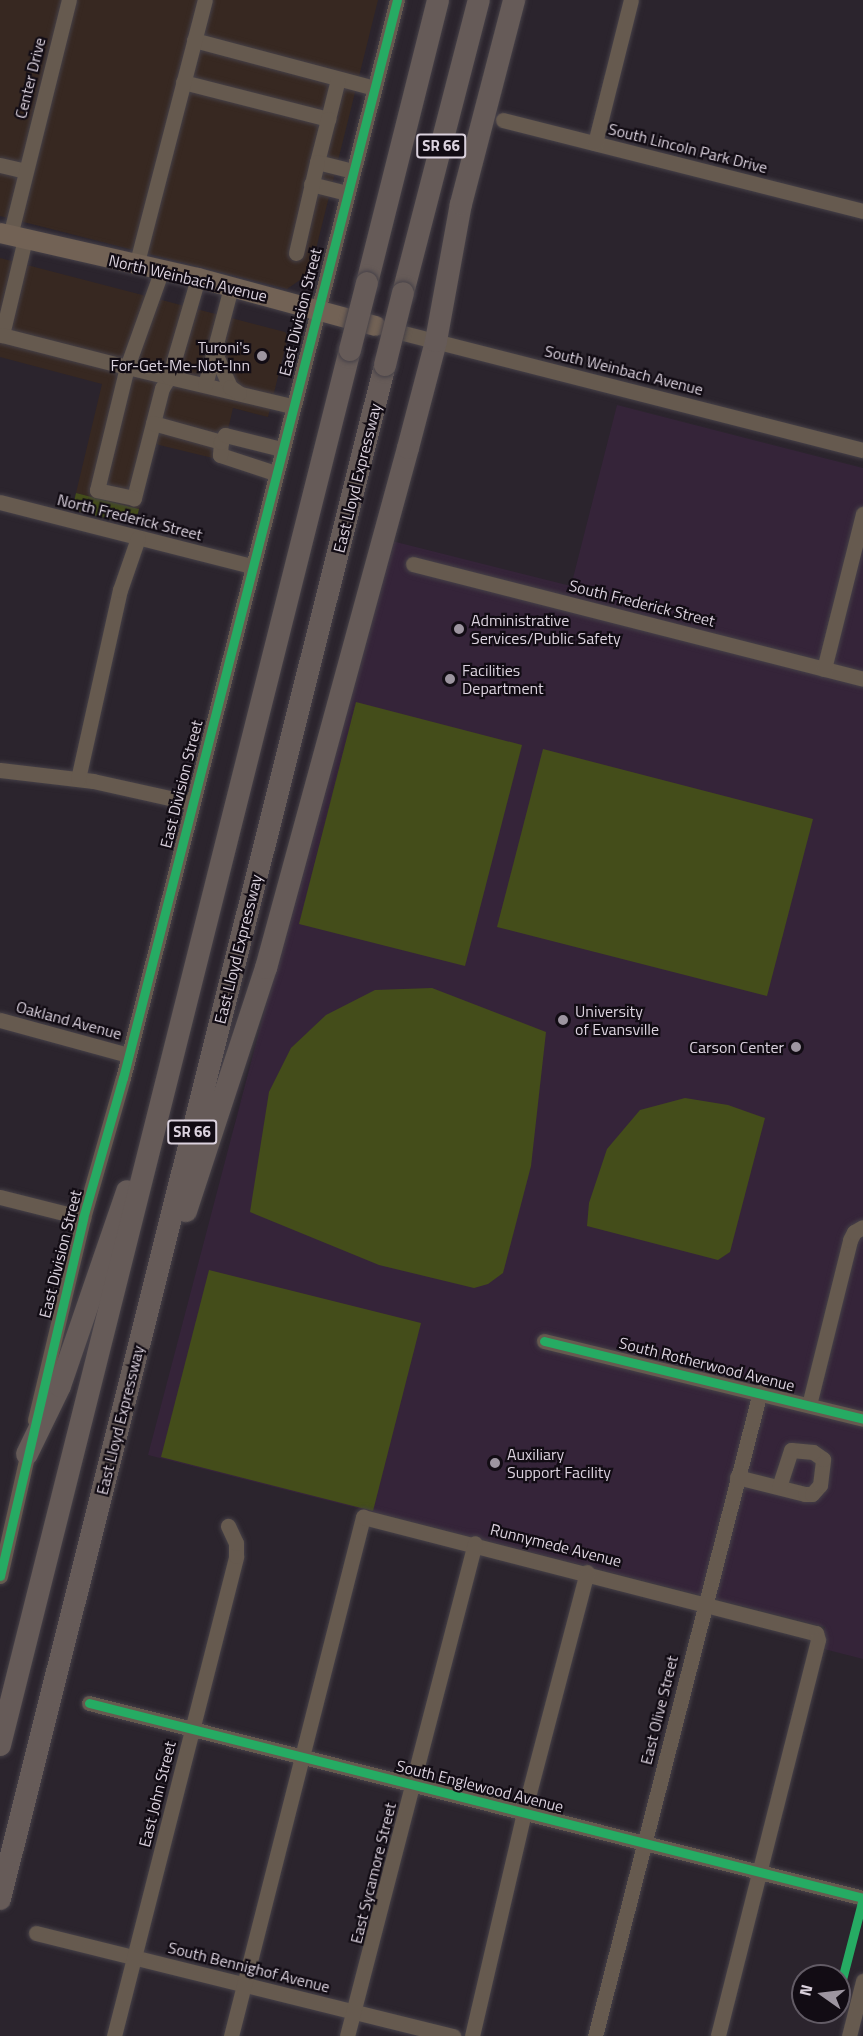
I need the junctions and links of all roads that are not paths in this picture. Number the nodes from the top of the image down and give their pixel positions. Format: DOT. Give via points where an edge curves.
graph roads {
  1 [pos="69,0"];
  2 [pos="205,0"];
  3 [pos="397,0"];
  4 [pos="438,0"];
  5 [pos="479,0"];
  6 [pos="514,0"];
  7 [pos="631,0"];
  8 [pos="194,40"];
  9 [pos="338,79"];
  10 [pos="183,82"];
  11 [pos="374,88"];
  12 [pos="328,118"];
  13 [pos="503,120"];
  14 [pos="594,143"];
  15 [pos="317,162"];
  16 [pos="0,165"];
  17 [pos="25,171"];
  18 [pos="352,171"];
  19 [pos="312,184"];
  20 [pos="346,193"];
  21 [pos="863,211"];
  22 [pos="12,236"];
  23 [pos="296,253"];
  24 [pos="136,266"];
  25 [pos="160,272"];
  26 [pos="198,278"];
  27 [pos="231,286"];
  28 [pos="316,309"];
  29 [pos="376,326"];
  30 [pos="1,335"];
  31 [pos="436,341"];
  32 [pos="214,351"];
  33 [pos="127,367"];
  34 [pos="169,377"];
  35 [pos="205,385"];
  36 [pos="241,394"];
  37 [pos="292,406"];
  38 [pos="153,423"];
  39 [pos="221,442"];
  40 [pos="281,449"];
  41 [pos="863,450"];
  42 [pos="275,473"];
  43 [pos="0,502"];
  44 [pos="863,514"];
  45 [pos="138,538"];
  46 [pos="413,564"];
  47 [pos="252,566"];
  48 [pos="824,669"];
  49 [pos="863,679"];
  50 [pos="0,770"];
  51 [pos="78,778"];
  52 [pos="192,803"];
  53 [pos="0,1020"];
  54 [pos="128,1055"];
  55 [pos="159,1112"];
  56 [pos="0,1197"];
  57 [pos="83,1218"];
  58 [pos="863,1227"];
  59 [pos="143,1328"];
  60 [pos="544,1341"];
  61 [pos="760,1392"];
  62 [pos="809,1405"];
  63 [pos="863,1419"];
  64 [pos="27,1454"];
  65 [pos="737,1477"];
  66 [pos="779,1487"];
  67 [pos="228,1526"];
  68 [pos="475,1543"];
  69 [pos="2,1555"];
  70 [pos="587,1572"];
  71 [pos="0,1575"];
  72 [pos="705,1604"];
  73 [pos="88,1703"];
  74 [pos="192,1730"];
  75 [pos="0,1745"];
  76 [pos="303,1757"];
  77 [pos="411,1785"];
  78 [pos="524,1812"];
  79 [pos="645,1841"];
  80 [pos="761,1873"];
  81 [pos="863,1898"];
  82 [pos="0,1899"];
  83 [pos="36,1933"];
  84 [pos="134,1957"];
  85 [pos="863,1981"];
  86 [pos="244,1984"];
  87 [pos="353,2011"];
  88 [pos="114,2036"];
  89 [pos="231,2036"];
  90 [pos="347,2036"];
  91 [pos="453,2036"];
  92 [pos="472,2036"];
  93 [pos="595,2036"];
  94 [pos="718,2036"];
  95 [pos="849,2036"];
  1 -- 17 [label="street, Center Drive"];
  2 -- 8 [label="street"];
  3 -- 11 [label="street, East Division Street"];
  4 -- 55 [label="highway, SR 66, bridge"];
  5 -- 59 [label="highway, East Lloyd Expressway / SR 66, bridge"];
  6 -- 31 [label="highway" via="461,204"];
  7 -- 14 [label="street"];
  8 -- 9 [label="street"];
  8 -- 10 [label="street"];
  9 -- 11 [label="street"];
  9 -- 12 [label="street"];
  10 -- 12 [label="street"];
  10 -- 24 [label="street"];
  11 -- 18 [label="street, East Division Street"];
  12 -- 15 [label="street"];
  13 -- 14 [label="street, South Lincoln Park Drive"];
  14 -- 21 [label="street, South Lincoln Park Drive"];
  15 -- 18 [label="street"];
  15 -- 19 [label="street"];
  16 -- 17 [label="street"];
  17 -- 22 [label="street, Center Drive"];
  18 -- 20 [label="street, East Division Street"];
  19 -- 20 [label="street"];
  19 -- 23 [label="street"];
  20 -- 28 [label="street, East Division Street"];
  22 -- 24 [label="main road, North Weinbach Avenue"];
  22 -- 30 [label="street, Center Drive"];
  24 -- 25 [label="main road, North Weinbach Avenue"];
  25 -- 26 [label="main road, North Weinbach Avenue"];
  25 -- 33 [label="street"];
  26 -- 27 [label="main road, North Weinbach Avenue"];
  26 -- 34 [label="street"];
  27 -- 28 [label="main road, North Weinbach Avenue"];
  27 -- 32 [label="street"];
  28 -- 29 [label="main road, North Weinbach Avenue"];
  28 -- 37 [label="street, East Division Street"];
  29 -- 31 [label="street, South Weinbach Avenue"];
  30 -- 33 [label="street"];
  31 -- 41 [label="street, South Weinbach Avenue"];
  31 -- 59 [label="highway" via="266,968"];
  32 -- 35 [label="street"];
  32 -- 36 [label="street" via="230,387"];
  33 -- 34 [label="street"];
  33 -- 38 [label="street" via="97,490 134,498"];
  34 -- 35 [label="street"];
  34 -- 38 [label="street"];
  35 -- 36 [label="street"];
  36 -- 37 [label="street"];
  37 -- 40 [label="street, East Division Street"];
  38 -- 39 [label="street"];
  39 -- 40 [label="street" via="225,435"];
  39 -- 42 [label="street" via="220,455"];
  40 -- 42 [label="street, East Division Street"];
  42 -- 47 [label="street, East Division Street"];
  43 -- 45 [label="street, North Frederick Street"];
  44 -- 48 [label="street"];
  45 -- 47 [label="street, North Frederick Street"];
  45 -- 51 [label="street" via="120,591"];
  46 -- 48 [label="street, South Frederick Street"];
  47 -- 52 [label="street, East Division Street"];
  48 -- 49 [label="street, South Frederick Street"];
  50 -- 51 [label="street"];
  51 -- 52 [label="street"];
  52 -- 54 [label="street, East Division Street"];
  53 -- 54 [label="street, Oakland Avenue"];
  54 -- 57 [label="street, East Division Street"];
  55 -- 64 [label="highway" via="110,1234 60,1386"];
  55 -- 75 [label="highway, SR 66"];
  56 -- 57 [label="street"];
  57 -- 64 [label="street, East Division Street"];
  58 -- 62 [label="street" via="850,1240"];
  59 -- 82 [label="highway, East Lloyd Expressway / SR 66"];
  60 -- 61 [label="street, South Rotherwood Avenue"];
  61 -- 62 [label="street, South Rotherwood Avenue"];
  61 -- 65 [label="street, East Olive Street"];
  62 -- 63 [label="street, South Rotherwood Avenue"];
  64 -- 69 [label="street, East Division Street"];
  65 -- 66 [label="street"];
  65 -- 72 [label="street, East Olive Street"];
  67 -- 74 [label="street, East John Street" via="236,1543 236,1556"];
  68 -- 70 [label="street, Runnymede Avenue"];
  68 -- 76 [label="street, Runnymede Avenue" via="363,1517"];
  68 -- 77 [label="street, East Sycamore Street"];
  69 -- 71 [label="street, East Division Street"];
  70 -- 72 [label="street, Runnymede Avenue"];
  70 -- 78 [label="street"];
  72 -- 79 [label="street, East Olive Street"];
  72 -- 80 [label="street, Runnymede Avenue" via="810,1630 818,1640"];
  73 -- 74 [label="street, South Englewood Avenue"];
  74 -- 76 [label="street, South Englewood Avenue"];
  74 -- 84 [label="street, East John Street"];
  76 -- 77 [label="street, South Englewood Avenue"];
  76 -- 86 [label="street"];
  77 -- 78 [label="street, South Englewood Avenue"];
  77 -- 87 [label="street, East Sycamore Street"];
  78 -- 79 [label="street, South Englewood Avenue"];
  78 -- 92 [label="street"];
  79 -- 80 [label="street, South Englewood Avenue"];
  79 -- 93 [label="street, East Olive Street"];
  80 -- 81 [label="street, South Englewood Avenue"];
  80 -- 94 [label="street"];
  83 -- 84 [label="street, South Bennighof Avenue"];
  84 -- 86 [label="street, South Bennighof Avenue"];
  84 -- 88 [label="street, East John Street"];
  85 -- 95 [label="street"];
  86 -- 87 [label="street, South Bennighof Avenue"];
  86 -- 89 [label="street"];
  87 -- 90 [label="street, East Sycamore Street"];
  87 -- 91 [label="street, South Bennighof Avenue"];
}
